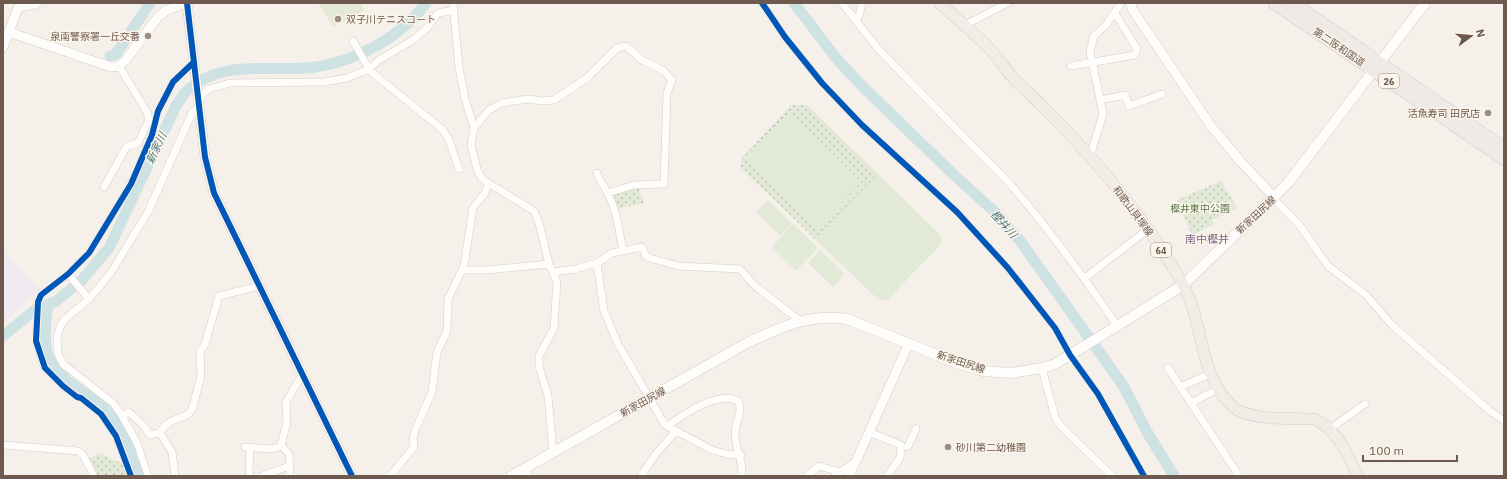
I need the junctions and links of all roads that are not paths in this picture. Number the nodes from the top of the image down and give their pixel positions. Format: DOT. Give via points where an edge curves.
graph roads {
  1 [pos="38,3"];
  2 [pos="186,3"];
  3 [pos="762,3"];
  4 [pos="842,3"];
  5 [pos="862,3"];
  6 [pos="939,3"];
  7 [pos="1008,3"];
  8 [pos="1121,3"];
  9 [pos="1131,3"];
  10 [pos="1274,3"];
  11 [pos="1293,3"];
  12 [pos="1425,3"];
  13 [pos="454,6"];
  14 [pos="18,8"];
  15 [pos="1115,13"];
  16 [pos="856,21"];
  17 [pos="963,26"];
  18 [pos="9,32"];
  19 [pos="353,41"];
  20 [pos="3,47"];
  21 [pos="194,62"];
  22 [pos="1092,62"];
  23 [pos="119,66"];
  24 [pos="1071,66"];
  25 [pos="1377,67"];
  26 [pos="369,69"];
  27 [pos="1162,94"];
  28 [pos="199,97"];
  29 [pos="1100,100"];
  30 [pos="200,106"];
  31 [pos="474,128"];
  32 [pos="1504,148"];
  33 [pos="1090,157"];
  34 [pos="1504,159"];
  35 [pos="459,169"];
  36 [pos="597,173"];
  37 [pos="488,183"];
  38 [pos="104,186"];
  39 [pos="608,192"];
  40 [pos="1274,198"];
  41 [pos="1147,230"];
  42 [pos="623,251"];
  43 [pos="597,263"];
  44 [pos="549,264"];
  45 [pos="462,270"];
  46 [pos="554,272"];
  47 [pos="68,274"];
  48 [pos="1085,278"];
  49 [pos="1183,285"];
  50 [pos="258,286"];
  51 [pos="89,299"];
  52 [pos="799,320"];
  53 [pos="1117,327"];
  54 [pos="909,343"];
  55 [pos="1071,355"];
  56 [pos="1042,368"];
  57 [pos="1168,368"];
  58 [pos="1210,374"];
  59 [pos="302,375"];
  60 [pos="1180,387"];
  61 [pos="1218,389"];
  62 [pos="648,399"];
  63 [pos="1191,403"];
  64 [pos="1365,404"];
  65 [pos="126,414"];
  66 [pos="1504,421"];
  67 [pos="667,426"];
  68 [pos="916,429"];
  69 [pos="1330,429"];
  70 [pos="676,431"];
  71 [pos="869,432"];
  72 [pos="160,433"];
  73 [pos="3,445"];
  74 [pos="282,446"];
  75 [pos="901,448"];
  76 [pos="553,452"];
  77 [pos="741,455"];
  78 [pos="289,466"];
  79 [pos="526,472"];
  80 [pos="841,475"];
  81 [pos="94,476"];
  82 [pos="131,476"];
  83 [pos="148,476"];
  84 [pos="175,476"];
  85 [pos="250,476"];
  86 [pos="262,476"];
  87 [pos="290,476"];
  88 [pos="352,476"];
  89 [pos="390,476"];
  90 [pos="511,476"];
  91 [pos="641,476"];
  92 [pos="742,476"];
  93 [pos="807,476"];
  94 [pos="887,476"];
  95 [pos="1112,476"];
  96 [pos="1144,476"];
  97 [pos="1239,476"];
  98 [pos="1358,476"];
  1 -- 14 [label="street"];
  2 -- 21 [label="street"];
  2 -- 23 [label="street" via="165,11 158,17"];
  3 -- 55 [label="street" via="784,37 822,84 862,125 979,234 1055,328"];
  4 -- 16 [label="street"];
  5 -- 16 [label="street"];
  6 -- 17 [label="main road, 和歌山貝塚線 / 64"];
  7 -- 17 [label="street"];
  8 -- 15 [label="street"];
  9 -- 40 [label="street" via="1132,9 1211,126"];
  10 -- 25 [label="highway, 第二阪和国道 / 26"];
  11 -- 25 [label="highway, 第二阪和国道 / 26"];
  12 -- 25 [label="main road, 新家田尻線"];
  13 -- 26 [label="street" via="438,13 427,28 413,40 379,60"];
  13 -- 31 [label="street" via="459,68"];
  14 -- 18 [label="street"];
  15 -- 22 [label="street" via="1094,36 1090,51"];
  15 -- 22 [label="street" via="1137,49 1135,55"];
  16 -- 48 [label="street" via="880,51 1010,184"];
  17 -- 33 [label="main road, 和歌山貝塚線 / 64" via="986,46 1015,80"];
  18 -- 20 [label="street"];
  18 -- 23 [label="street" via="111,67"];
  19 -- 26 [label="street"];
  21 -- 28 [label="street"];
  21 -- 47 [label="street" via="173,82 158,111 152,135 132,184 89,253"];
  22 -- 24 [label="street"];
  22 -- 29 [label="street"];
  23 -- 38 [label="street" via="147,112 149,120 138,143 127,146"];
  25 -- 32 [label="highway, 第二阪和国道 / 26"];
  25 -- 34 [label="highway, 第二阪和国道 / 26"];
  25 -- 40 [label="main road, 新家田尻線"];
  26 -- 28 [label="street" via="335,81 230,83 209,89"];
  26 -- 35 [label="street" via="443,130"];
  27 -- 29 [label="street" via="1129,106 1125,95"];
  28 -- 30 [label="street"];
  29 -- 33 [label="street" via="1103,114"];
  30 -- 50 [label="street" via="210,181 222,213"];
  30 -- 51 [label="street" via="192,113 148,212 110,274"];
  31 -- 37 [label="street" via="472,155 481,177"];
  31 -- 39 [label="street" via="489,110 502,103 528,99 554,100 587,78 617,48 626,46 642,60 664,71 672,80 667,93 664,184 634,185"];
  33 -- 41 [label="main road, 和歌山貝塚線 / 64"];
  36 -- 39 [label="street" via="599,182"];
  37 -- 44 [label="street" via="534,211"];
  37 -- 45 [label="street" via="473,208"];
  39 -- 42 [label="street"];
  40 -- 49 [label="main road, 新家田尻線"];
  40 -- 66 [label="street" via="1300,226 1328,266 1366,295 1394,326"];
  41 -- 48 [label="street"];
  41 -- 49 [label="main road, 和歌山貝塚線 / 64"];
  42 -- 43 [label="street" via="608,255"];
  42 -- 52 [label="street" via="642,247 646,256 678,266 740,269 754,285"];
  43 -- 46 [label="street"];
  43 -- 62 [label="street" via="604,311 618,344"];
  44 -- 45 [label="street" via="493,270"];
  44 -- 46 [label="street"];
  45 -- 89 [label="street" via="448,299 447,330 437,352 432,392 416,428 414,447"];
  46 -- 76 [label="street" via="557,282 554,328 539,356 539,366 548,396"];
  47 -- 51 [label="street"];
  47 -- 82 [label="street" via="41,294 36,317 36,341 45,368 63,386 101,414 116,436"];
  48 -- 53 [label="street"];
  49 -- 53 [label="main road, 新家田尻線"];
  49 -- 58 [label="main road, 和歌山貝塚線 / 64" via="1193,309"];
  50 -- 59 [label="street"];
  50 -- 72 [label="street" via="219,296 205,344 200,352 201,376 192,410 170,421"];
  51 -- 83 [label="street" via="60,325 57,336 58,354 71,372 113,403 137,443"];
  52 -- 54 [label="main road, 新家田尻線" via="823,316 848,318"];
  52 -- 62 [label="main road, 新家田尻線" via="747,342"];
  53 -- 55 [label="main road, 新家田尻線"];
  54 -- 56 [label="main road, 新家田尻線" via="983,371 1011,373"];
  54 -- 71 [label="street"];
  55 -- 56 [label="main road, 新家田尻線"];
  55 -- 96 [label="street" via="1098,394"];
  56 -- 95 [label="street" via="1055,417 1060,425"];
  57 -- 60 [label="street"];
  58 -- 60 [label="street"];
  58 -- 61 [label="main road, 和歌山貝塚線 / 64"];
  59 -- 74 [label="street" via="286,402 287,422"];
  59 -- 88 [label="street"];
  60 -- 63 [label="street"];
  61 -- 63 [label="street"];
  61 -- 69 [label="main road, 和歌山貝塚線 / 64" via="1232,407 1243,413 1252,416 1314,419"];
  62 -- 67 [label="street"];
  62 -- 76 [label="main road, 新家田尻線"];
  63 -- 97 [label="street"];
  64 -- 69 [label="street"];
  65 -- 72 [label="street" via="129,412 150,435"];
  67 -- 70 [label="street"];
  67 -- 77 [label="street" via="703,405 716,400 734,399 740,404 735,432"];
  68 -- 75 [label="street" via="908,446"];
  69 -- 98 [label="main road, 和歌山貝塚線 / 64"];
  70 -- 77 [label="street" via="712,450"];
  70 -- 91 [label="street"];
  71 -- 75 [label="street" via="900,445"];
  71 -- 80 [label="street" via="856,461"];
  72 -- 84 [label="street" via="172,452"];
  73 -- 81 [label="street" via="78,451 83,455"];
  74 -- 78 [label="street" via="289,454"];
  74 -- 85 [label="street" via="272,449 247,447"];
  75 -- 94 [label="street" via="900,458"];
  76 -- 79 [label="main road, 新家田尻線"];
  77 -- 92 [label="street"];
  78 -- 86 [label="street"];
  78 -- 87 [label="street"];
  79 -- 90 [label="main road, 新家田尻線"];
  80 -- 93 [label="street" via="820,466"];
}
